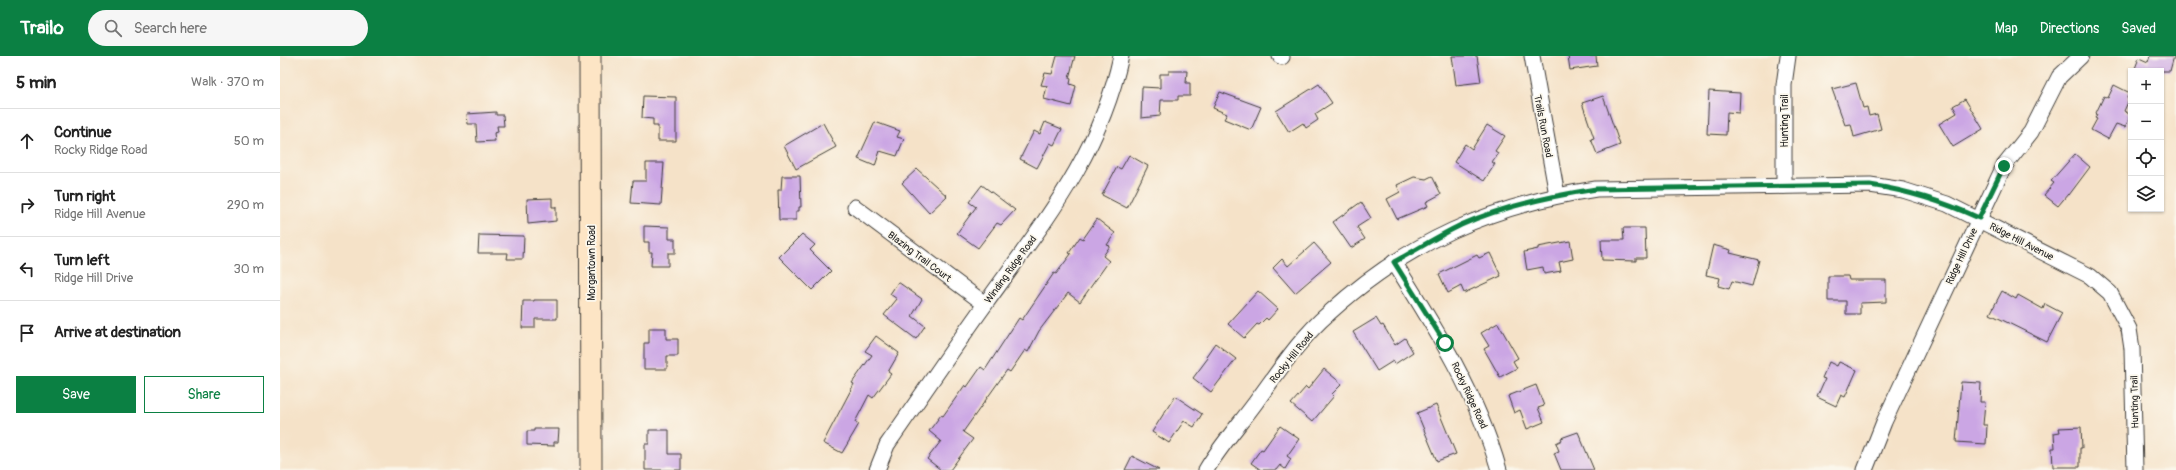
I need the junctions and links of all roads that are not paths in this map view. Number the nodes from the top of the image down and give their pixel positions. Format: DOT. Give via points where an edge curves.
graph roads {
  1 [pos="590,56"];
  2 [pos="1121,56"];
  3 [pos="1532,56"];
  4 [pos="1788,56"];
  5 [pos="2081,56"];
  6 [pos="1784,186"];
  7 [pos="1557,195"];
  8 [pos="855,208"];
  9 [pos="1979,218"];
  10 [pos="1394,262"];
  11 [pos="985,304"];
  12 [pos="2130,335"];
  13 [pos="591,470"];
  14 [pos="877,470"];
  15 [pos="1206,470"];
  16 [pos="1499,470"];
  17 [pos="1865,470"];
  18 [pos="2135,470"];
  1 -- 13 [label="main road, Morgantown Road"];
  2 -- 11 [label="street, Winding Ridge Road" via="1115,82 1086,155 1058,204"];
  3 -- 7 [label="street, Trails Run Road"];
  4 -- 6 [label="street, Hunting Trail" via="1784,85"];
  5 -- 9 [label="street, Ridge Hill Drive" via="2060,77 2031,132 2004,166"];
  6 -- 7 [label="street, Ridge Hill Avenue" via="1596,189"];
  6 -- 9 [label="street, Ridge Hill Avenue" via="1870,185 1903,190 1947,204"];
  7 -- 10 [label="street, Ridge Hill Avenue" via="1461,225"];
  8 -- 11 [label="street, Blazing Trail Court"];
  9 -- 12 [label="street, Ridge Hill Avenue" via="2090,276 2110,293"];
  9 -- 17 [label="street, Ridge Hill Drive" via="1884,422"];
  10 -- 15 [label="street, Rocky Hill Road" via="1328,313 1296,347"];
  10 -- 16 [label="street, Rocky Ridge Road" via="1465,380 1490,439"];
  11 -- 14 [label="street, Winding Ridge Road" via="888,445"];
  12 -- 18 [label="street, Hunting Trail"];
}
